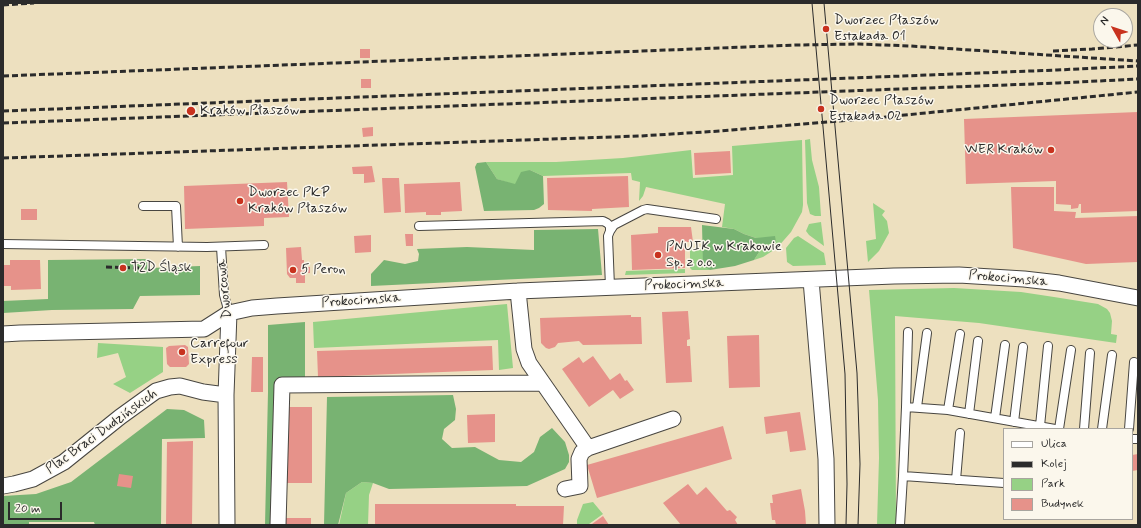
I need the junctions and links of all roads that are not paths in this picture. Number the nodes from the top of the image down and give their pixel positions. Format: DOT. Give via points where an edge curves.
graph roads {
  1 [pos="143,206"];
  2 [pos="716,219"];
  3 [pos="419,226"];
  4 [pos="610,231"];
  5 [pos="3,244"];
  6 [pos="264,245"];
  7 [pos="178,247"];
  8 [pos="222,247"];
  9 [pos="811,280"];
  10 [pos="610,288"];
  11 [pos="518,291"];
  12 [pos="1138,298"];
  13 [pos="229,313"];
  14 [pos="908,332"];
  15 [pos="927,333"];
  16 [pos="3,334"];
  17 [pos="960,334"];
  18 [pos="978,341"];
  19 [pos="1004,345"];
  20 [pos="1048,346"];
  21 [pos="1023,347"];
  22 [pos="1071,350"];
  23 [pos="1090,353"];
  24 [pos="1112,355"];
  25 [pos="1134,362"];
  26 [pos="542,383"];
  27 [pos="226,395"];
  28 [pos="906,407"];
  29 [pos="917,407"];
  30 [pos="948,410"];
  31 [pos="969,414"];
  32 [pos="995,418"];
  33 [pos="673,419"];
  34 [pos="1014,422"];
  35 [pos="1040,426"];
  36 [pos="1050,428"];
  37 [pos="1060,428"];
  38 [pos="1084,428"];
  39 [pos="1102,428"];
  40 [pos="1129,428"];
  41 [pos="960,433"];
  42 [pos="588,448"];
  43 [pos="903,476"];
  44 [pos="956,480"];
  45 [pos="1003,483"];
  46 [pos="3,486"];
  47 [pos="565,489"];
  48 [pos="227,525"];
  49 [pos="278,525"];
  50 [pos="827,525"];
  51 [pos="900,525"];
  1 -- 7 [label="lane" via="176,206"];
  2 -- 4 [label="lane" via="647,209 614,225"];
  3 -- 4 [label="lane" via="603,221 610,226"];
  4 -- 10 [label="lane"];
  5 -- 7 [label="lane, Dworcowa"];
  6 -- 8 [label="lane"];
  7 -- 8 [label="lane, Dworcowa"];
  8 -- 13 [label="lane, Dworcowa" via="224,295"];
  9 -- 10 [label="street, Prokocimska"];
  9 -- 12 [label="street, Prokocimska" via="938,274 982,275 1059,283"];
  9 -- 50 [label="street" via="826,459"];
  10 -- 11 [label="street, Prokocimska"];
  11 -- 13 [label="street, Prokocimska" via="277,306"];
  11 -- 26 [label="street" via="524,349 529,363"];
  13 -- 16 [label="street" via="204,329"];
  13 -- 27 [label="street, Dworcowa"];
  14 -- 28 [label="lane"];
  15 -- 29 [label="lane"];
  17 -- 30 [label="lane"];
  18 -- 31 [label="lane"];
  19 -- 32 [label="lane"];
  20 -- 35 [label="lane"];
  21 -- 34 [label="lane"];
  22 -- 37 [label="lane"];
  23 -- 38 [label="lane"];
  24 -- 39 [label="lane"];
  25 -- 40 [label="lane"];
  26 -- 42 [label="street"];
  26 -- 49 [label="street" via="282,386"];
  27 -- 46 [label="street, Plac Braci Dudzińskich" via="180,386 156,391 64,462 33,479"];
  27 -- 48 [label="street, Dworcowa"];
  28 -- 29 [label="lane"];
  28 -- 43 [label="lane"];
  29 -- 30 [label="lane"];
  30 -- 31 [label="lane"];
  31 -- 32 [label="lane"];
  32 -- 34 [label="lane"];
  33 -- 42 [label="street"];
  34 -- 35 [label="lane"];
  35 -- 36 [label="lane"];
  41 -- 44 [label="lane"];
  42 -- 47 [label="street" via="582,452 579,459 580,486"];
  43 -- 44 [label="lane"];
  43 -- 51 [label="lane"];
  44 -- 45 [label="lane"];
}
